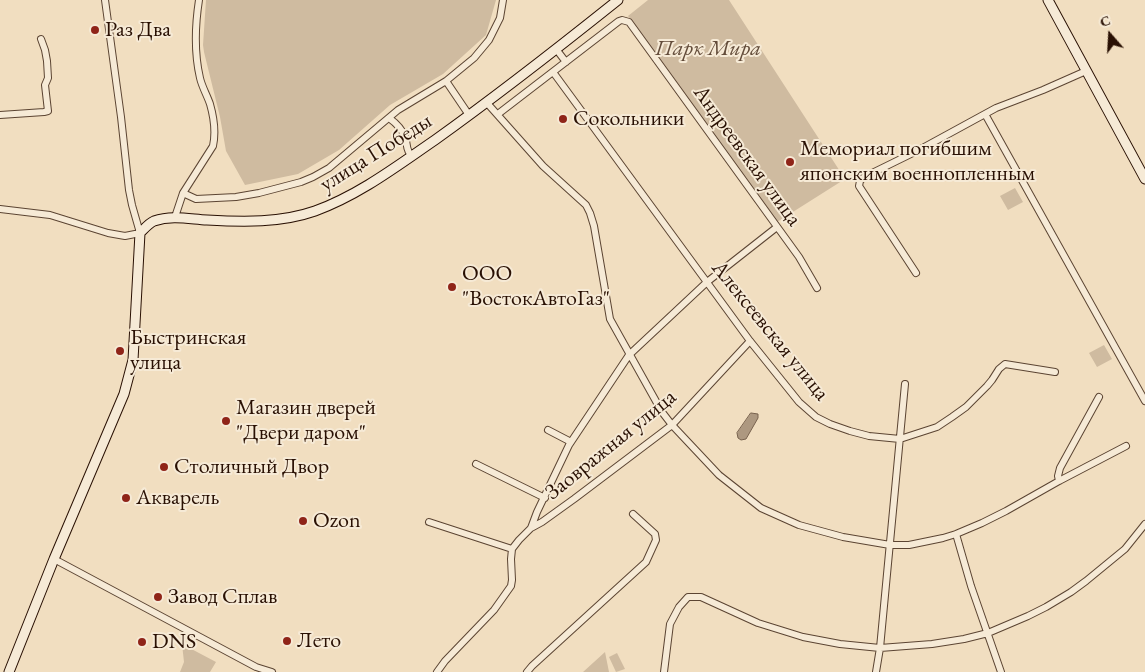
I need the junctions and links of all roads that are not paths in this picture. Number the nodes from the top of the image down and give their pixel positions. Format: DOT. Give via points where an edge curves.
graph roads {
  1 [pos="105,0"];
  2 [pos="199,0"];
  3 [pos="503,0"];
  4 [pos="618,0"];
  5 [pos="1048,0"];
  6 [pos="41,39"];
  7 [pos="556,49"];
  8 [pos="566,62"];
  9 [pos="1086,71"];
  10 [pos="553,72"];
  11 [pos="446,81"];
  12 [pos="487,103"];
  13 [pos="498,114"];
  14 [pos="985,114"];
  15 [pos="0,115"];
  16 [pos="469,115"];
  17 [pos="389,118"];
  18 [pos="412,156"];
  19 [pos="1145,179"];
  20 [pos="183,193"];
  21 [pos="0,209"];
  22 [pos="176,217"];
  23 [pos="777,227"];
  24 [pos="140,233"];
  25 [pos="916,273"];
  26 [pos="707,282"];
  27 [pos="818,288"];
  28 [pos="750,341"];
  29 [pos="630,355"];
  30 [pos="1055,372"];
  31 [pos="905,384"];
  32 [pos="1099,397"];
  33 [pos="1145,401"];
  34 [pos="672,425"];
  35 [pos="548,430"];
  36 [pos="573,440"];
  37 [pos="900,440"];
  38 [pos="1126,446"];
  39 [pos="476,464"];
  40 [pos="1058,481"];
  41 [pos="545,498"];
  42 [pos="633,514"];
  43 [pos="429,522"];
  44 [pos="1145,524"];
  45 [pos="531,528"];
  46 [pos="956,534"];
  47 [pos="890,545"];
  48 [pos="512,549"];
  49 [pos="54,559"];
  50 [pos="988,633"];
  51 [pos="880,648"];
  52 [pos="8,672"];
  53 [pos="272,672"];
  54 [pos="436,672"];
  55 [pos="528,672"];
  56 [pos="664,672"];
  57 [pos="876,672"];
  58 [pos="1001,672"];
  1 -- 24 [label="street" via="129,190"];
  2 -- 20 [label="street" via="196,46 200,80 210,104 215,138"];
  3 -- 11 [label="street" via="500,18 489,40 474,58"];
  4 -- 7 [label="street, улица Победы"];
  5 -- 9 [label="street"];
  6 -- 15 [label="street" via="47,61 48,111"];
  7 -- 8 [label="street"];
  7 -- 12 [label="street, улица Победы"];
  8 -- 10 [label="street"];
  8 -- 23 [label="street, Андреевская улица" via="619,21 629,22"];
  9 -- 14 [label="street"];
  9 -- 19 [label="street"];
  10 -- 13 [label="street"];
  10 -- 26 [label="street, Алексеевская улица"];
  11 -- 16 [label="street"];
  11 -- 17 [label="street"];
  12 -- 13 [label="street"];
  12 -- 16 [label="street, улица Победы"];
  13 -- 29 [label="street" via="543,166 586,205 594,226 610,319"];
  14 -- 25 [label="street" via="860,181 859,186"];
  14 -- 33 [label="street"];
  16 -- 18 [label="street, улица Победы"];
  17 -- 18 [label="street" via="399,127 407,151"];
  17 -- 20 [label="street" via="329,168 301,182 236,197 196,199"];
  18 -- 22 [label="street, улица Победы" via="346,198 313,212 251,222"];
  20 -- 22 [label="street"];
  21 -- 24 [label="street" via="50,214 125,236"];
  22 -- 24 [label="street, улица Победы" via="153,221"];
  23 -- 26 [label="street"];
  23 -- 27 [label="street, Андреевская улица"];
  24 -- 49 [label="street" via="133,360 124,394"];
  26 -- 28 [label="street, Алексеевская улица"];
  26 -- 29 [label="street"];
  28 -- 34 [label="street, Заовражная улица"];
  28 -- 37 [label="street, Алексеевская улица" via="799,402 816,417 850,431"];
  29 -- 34 [label="street"];
  29 -- 36 [label="street"];
  30 -- 37 [label="street, Алексеевская улица" via="1005,364 966,407 937,427"];
  31 -- 37 [label="street"];
  32 -- 40 [label="street" via="1060,468"];
  34 -- 45 [label="street, Заовражная улица"];
  34 -- 47 [label="street" via="719,475 762,508 799,525"];
  35 -- 36 [label="street"];
  36 -- 41 [label="street"];
  37 -- 47 [label="street"];
  38 -- 40 [label="street"];
  39 -- 41 [label="street"];
  40 -- 46 [label="street" via="1006,511"];
  41 -- 45 [label="street"];
  42 -- 55 [label="street" via="656,537 646,562"];
  43 -- 48 [label="street"];
  44 -- 50 [label="street" via="1124,549 1086,581 1046,607"];
  45 -- 48 [label="street"];
  46 -- 47 [label="street" via="909,545"];
  46 -- 50 [label="street"];
  47 -- 51 [label="street"];
  48 -- 54 [label="street" via="511,586 494,610"];
  49 -- 52 [label="street"];
  49 -- 53 [label="street" via="256,667"];
  50 -- 51 [label="street" via="932,644"];
  50 -- 58 [label="street"];
  51 -- 56 [label="street" via="803,637 758,623 708,599 688,597 670,624"];
  51 -- 57 [label="street"];
}
